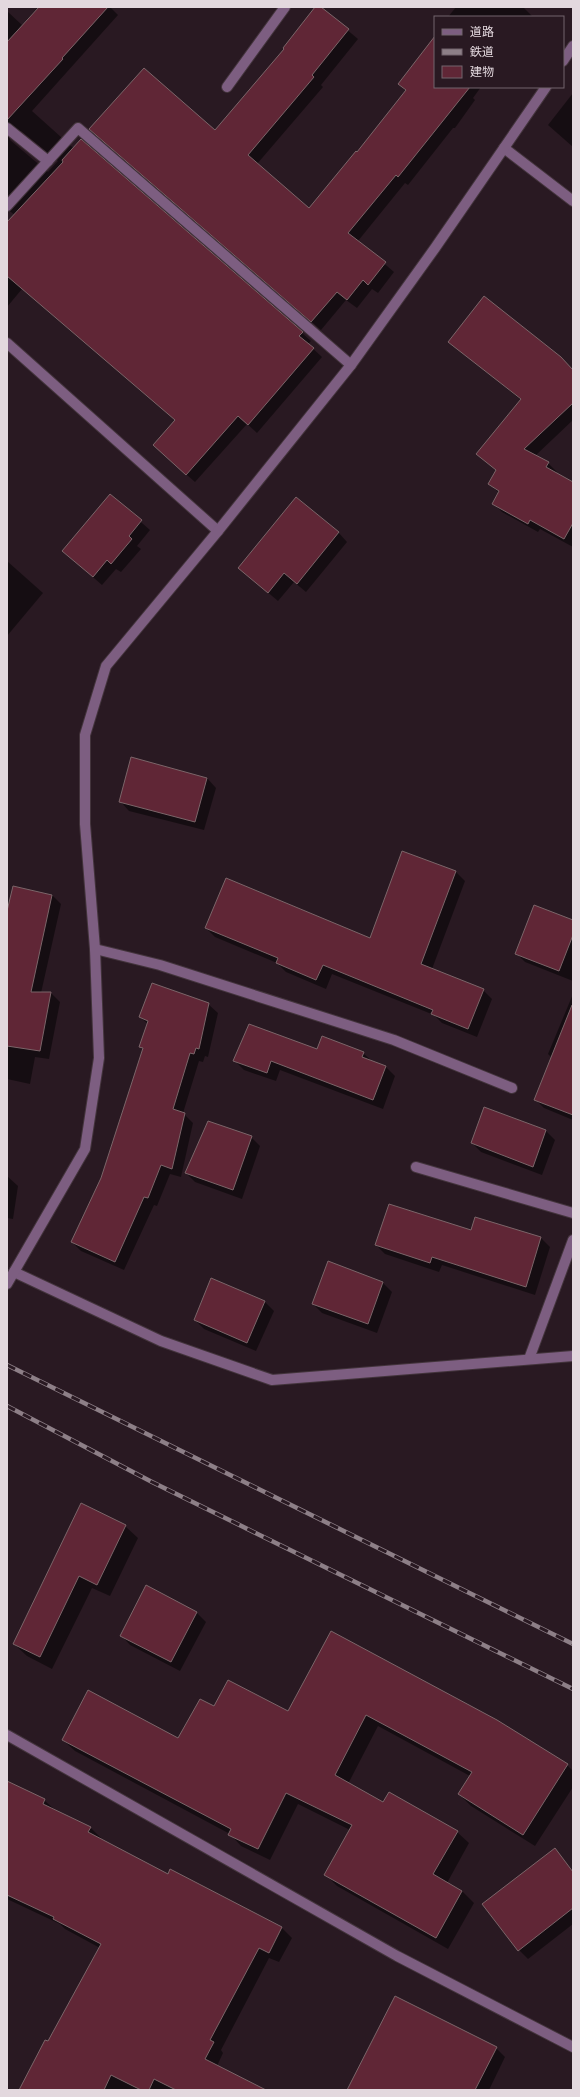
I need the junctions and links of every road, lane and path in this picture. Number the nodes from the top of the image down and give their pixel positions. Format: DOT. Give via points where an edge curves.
graph roads {
  1 [pos="285,7"];
  2 [pos="573,46"];
  3 [pos="564,60"];
  4 [pos="227,87"];
  5 [pos="545,88"];
  6 [pos="7,128"];
  7 [pos="504,148"];
  8 [pos="48,161"];
  9 [pos="573,201"];
  10 [pos="7,206"];
  11 [pos="7,343"];
  12 [pos="351,365"];
  13 [pos="218,531"];
  14 [pos="95,949"];
  15 [pos="512,1088"];
  16 [pos="416,1167"];
  17 [pos="573,1213"];
  18 [pos="573,1240"];
  19 [pos="14,1272"];
  20 [pos="7,1284"];
  21 [pos="573,1356"];
  22 [pos="529,1359"];
  23 [pos="7,1736"];
  24 [pos="573,2047"];
  1 -- 4 [label="street"];
  2 -- 3 [label="street"];
  5 -- 7 [label="street"];
  6 -- 8 [label="street"];
  7 -- 9 [label="street"];
  7 -- 12 [label="street"];
  8 -- 10 [label="street"];
  8 -- 12 [label="street" via="78,128"];
  11 -- 13 [label="street"];
  12 -- 13 [label="street"];
  13 -- 14 [label="street" via="106,666 85,735 85,824"];
  14 -- 15 [label="street" via="160,965 394,1040"];
  14 -- 19 [label="street" via="99,1058 85,1149"];
  16 -- 17 [label="street"];
  18 -- 22 [label="street"];
  19 -- 20 [label="street"];
  19 -- 22 [label="street" via="161,1341 272,1380"];
  21 -- 22 [label="street"];
  23 -- 24 [label="street" via="397,1956"];
}
